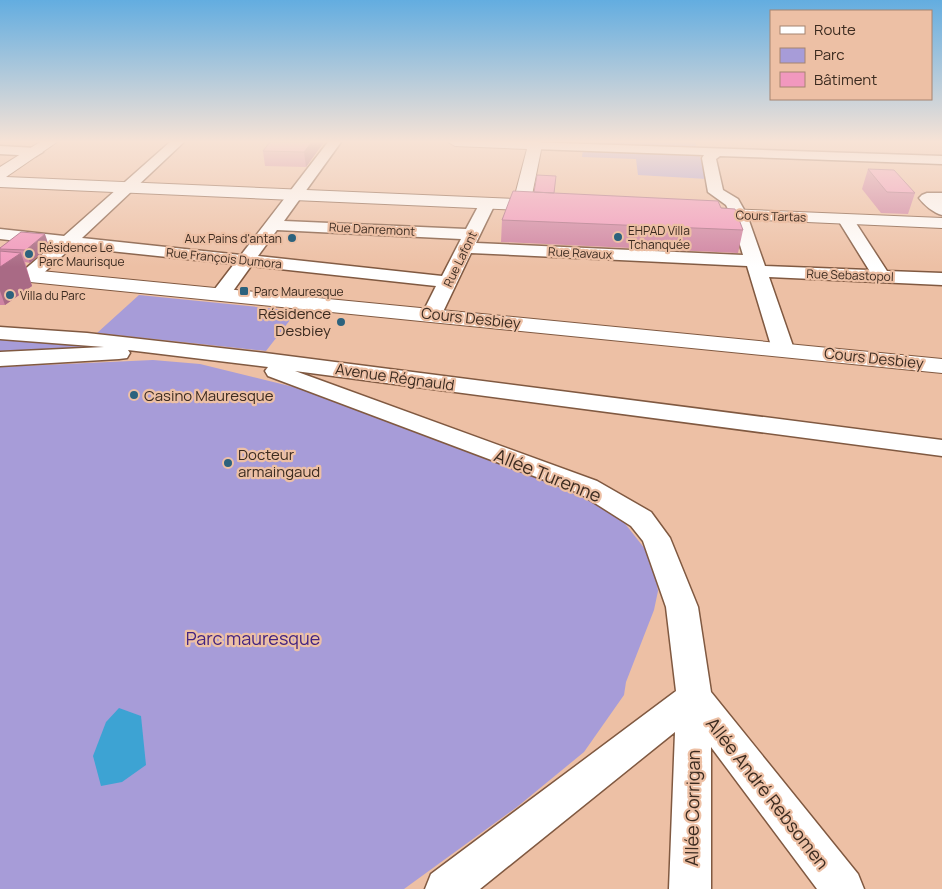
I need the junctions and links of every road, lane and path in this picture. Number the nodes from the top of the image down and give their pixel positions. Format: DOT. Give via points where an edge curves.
graph roads {
  1 [pos="31,183"];
  2 [pos="132,183"];
  3 [pos="303,183"];
  4 [pos="527,183"];
  5 [pos="714,183"];
  6 [pos="127,188"];
  7 [pos="294,196"];
  8 [pos="942,198"];
  9 [pos="487,204"];
  10 [pos="522,205"];
  11 [pos="560,207"];
  12 [pos="735,209"];
  13 [pos="942,210"];
  14 [pos="682,212"];
  15 [pos="846,220"];
  16 [pos="942,223"];
  17 [pos="273,225"];
  18 [pos="0,234"];
  19 [pos="469,241"];
  20 [pos="69,242"];
  21 [pos="246,260"];
  22 [pos="756,266"];
  23 [pos="0,272"];
  24 [pos="30,276"];
  25 [pos="882,277"];
  26 [pos="942,279"];
  27 [pos="448,282"];
  28 [pos="221,294"];
  29 [pos="432,314"];
  30 [pos="0,334"];
  31 [pos="161,348"];
  32 [pos="784,349"];
  33 [pos="234,356"];
  34 [pos="0,359"];
  35 [pos="942,366"];
  36 [pos="942,448"];
  37 [pos="694,697"];
  38 [pos="446,889"];
  39 [pos="690,889"];
  40 [pos="843,889"];
  1 -- 6 [label="street"];
  2 -- 6 [label="street"];
  3 -- 7 [label="street"];
  4 -- 10 [label="street"];
  5 -- 12 [label="street" via="716,192"];
  6 -- 7 [label="street"];
  6 -- 20 [label="street"];
  7 -- 9 [label="street"];
  7 -- 17 [label="street"];
  8 -- 13 [label="street" via="928,198"];
  9 -- 10 [label="street"];
  9 -- 19 [label="street, Rue Lafont"];
  10 -- 11 [label="street"];
  12 -- 14 [label="street, Cours Tartas"];
  12 -- 15 [label="street, Cours Tartas"];
  12 -- 22 [label="street"];
  15 -- 16 [label="street, Cours Tartas"];
  15 -- 25 [label="street"];
  17 -- 19 [label="street, Rue Danremont"];
  17 -- 21 [label="street"];
  18 -- 20 [label="street, Rue François Dumora"];
  19 -- 22 [label="street, Rue Ravaux"];
  19 -- 27 [label="street, Rue Lafont"];
  20 -- 21 [label="street, Rue François Dumora"];
  20 -- 24 [label="street"];
  21 -- 27 [label="street, Rue François Dumora"];
  21 -- 28 [label="street"];
  22 -- 25 [label="street, Rue Sebastopol"];
  22 -- 32 [label="street"];
  23 -- 24 [label="street, Cours Desbiey"];
  24 -- 28 [label="street, Cours Desbiey"];
  25 -- 26 [label="street, Rue Sebastopol"];
  27 -- 29 [label="street, Rue Lafont"];
  28 -- 29 [label="street, Cours Desbiey"];
  29 -- 32 [label="street, Cours Desbiey"];
  30 -- 31 [label="street, Avenue Régnauld" via="88,339"];
  31 -- 33 [label="street, Avenue Régnauld"];
  31 -- 34 [label="street" via="105,356"];
  32 -- 35 [label="street, Cours Desbiey"];
  33 -- 36 [label="street, Avenue Régnauld"];
  33 -- 37 [label="street, Allée Turenne" via="588,487 641,519 656,538 682,607"];
  37 -- 38 [label="street"];
  37 -- 39 [label="street, Allée Corrigan"];
  37 -- 40 [label="street, Allée André Rebsomen"];
}
